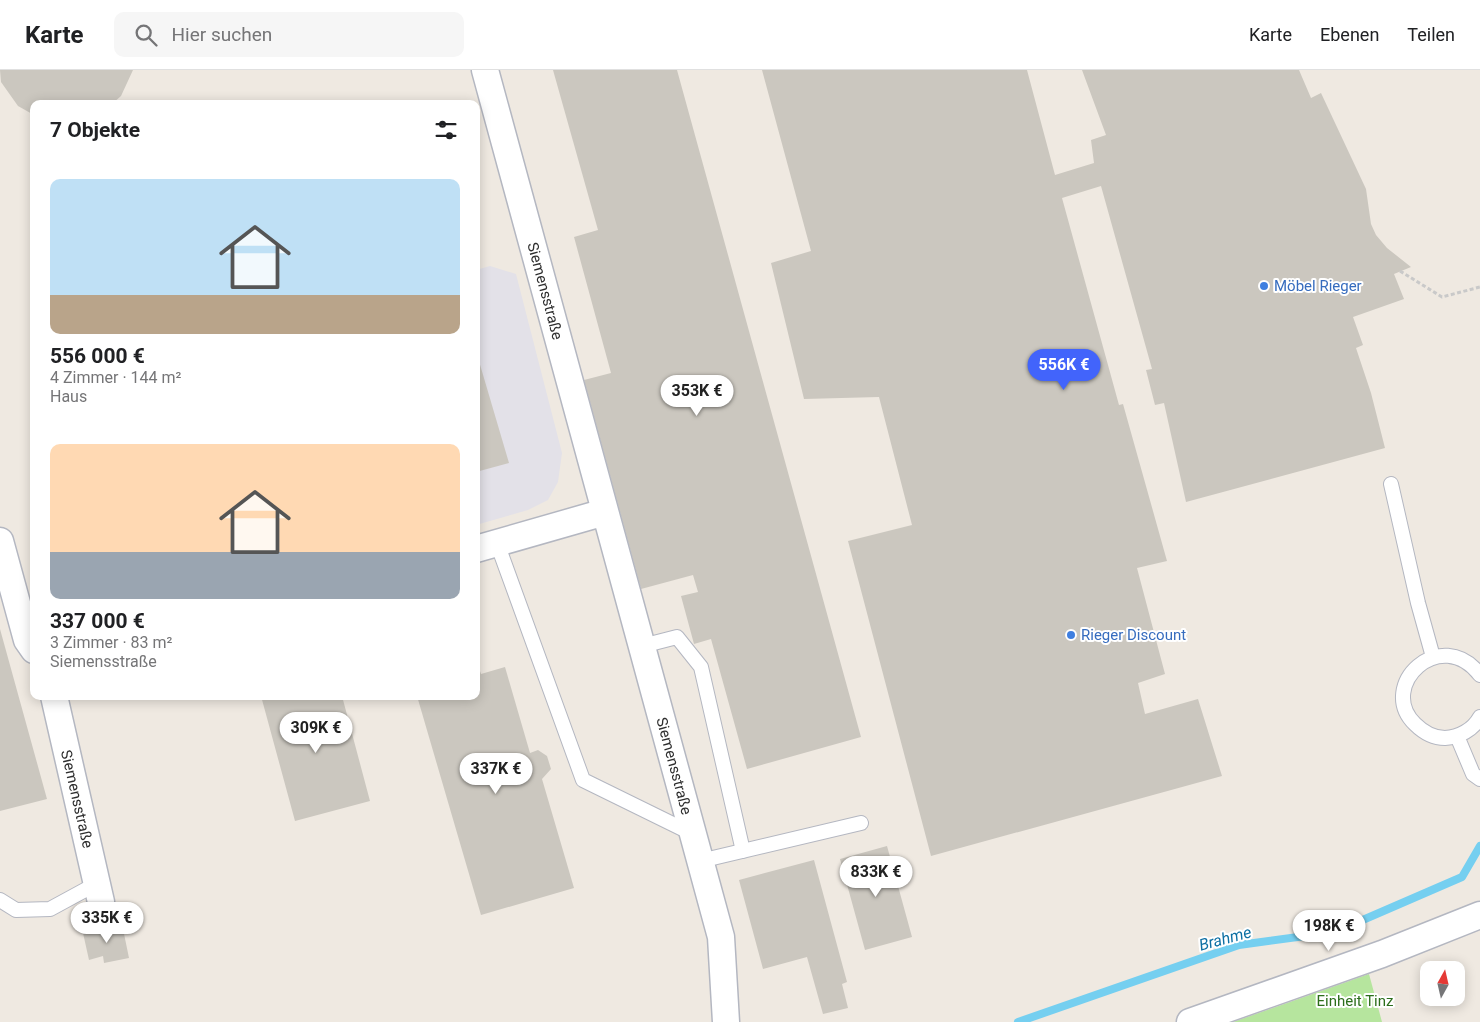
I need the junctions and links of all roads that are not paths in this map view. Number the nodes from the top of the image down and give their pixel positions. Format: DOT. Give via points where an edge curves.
graph roads {
  1 [pos="485,70"];
  2 [pos="1391,484"];
  3 [pos="605,512"];
  4 [pos="0,541"];
  5 [pos="487,546"];
  6 [pos="30,644"];
  7 [pos="642,646"];
  8 [pos="1433,657"];
  9 [pos="1480,675"];
  10 [pos="55,700"];
  11 [pos="1480,717"];
  12 [pos="1457,736"];
  13 [pos="1477,776"];
  14 [pos="861,823"];
  15 [pos="693,834"];
  16 [pos="743,851"];
  17 [pos="700,861"];
  18 [pos="98,893"];
  19 [pos="0,900"];
  20 [pos="1480,915"];
  21 [pos="726,1022"];
  22 [pos="1190,1022"];
  1 -- 3 [label="street, Siemensstraße"];
  2 -- 8 [label="lane"];
  3 -- 5 [label="street"];
  3 -- 7 [label="street, Siemensstraße"];
  4 -- 6 [label="street"];
  5 -- 15 [label="lane" via="583,780"];
  7 -- 15 [label="street, Siemensstraße"];
  7 -- 16 [label="lane" via="677,637 700,667"];
  8 -- 9 [label="lane" via="1460,658"];
  8 -- 12 [label="lane" via="1410,674 1403,698 1405,710 1411,721 1431,736"];
  10 -- 18 [label="street, Siemensstraße"];
  11 -- 12 [label="lane" via="1469,730"];
  12 -- 13 [label="lane"];
  14 -- 16 [label="lane"];
  15 -- 17 [label="street, Siemensstraße"];
  16 -- 17 [label="lane"];
  17 -- 21 [label="street, Siemensstraße" via="721,937"];
  18 -- 19 [label="lane" via="50,909 16,910"];
  20 -- 22 [label="street" via="1382,954"];
}
